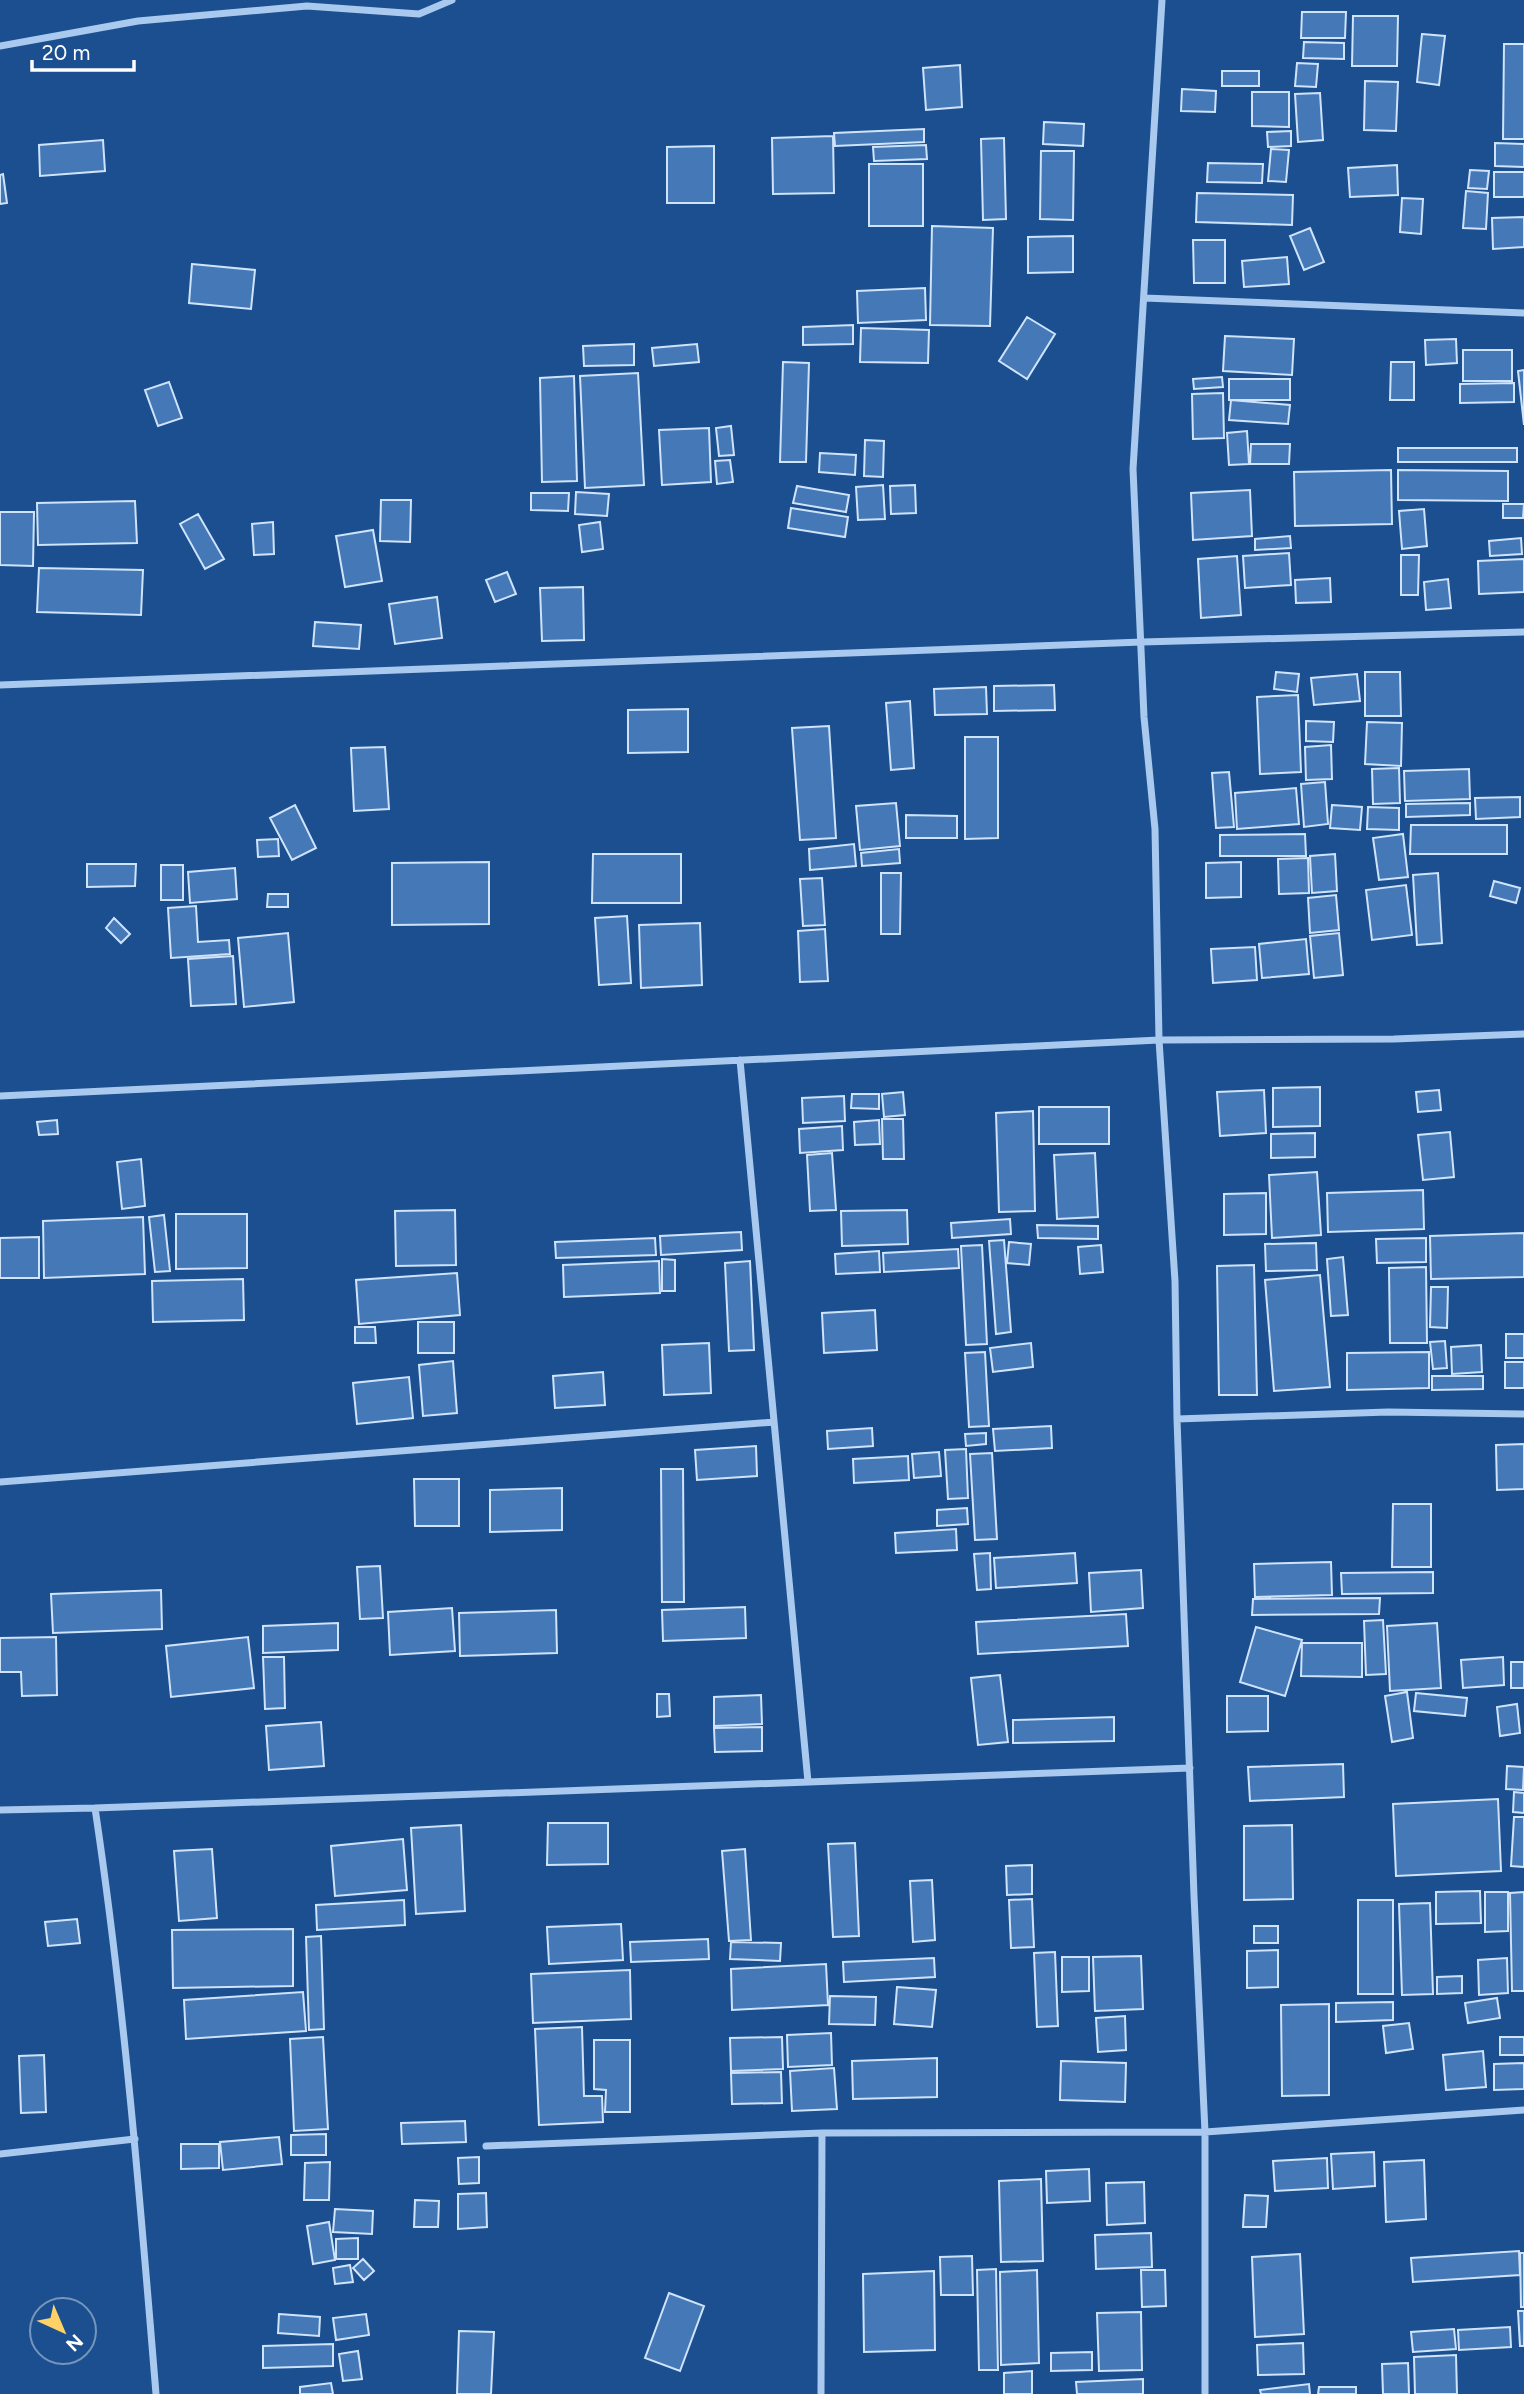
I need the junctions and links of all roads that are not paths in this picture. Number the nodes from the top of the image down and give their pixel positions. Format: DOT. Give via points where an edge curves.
graph roads {
  1 [pos="452,0"];
  2 [pos="1162,0"];
  3 [pos="0,46"];
  4 [pos="1144,298"];
  5 [pos="1524,313"];
  6 [pos="1524,632"];
  7 [pos="1142,642"];
  8 [pos="0,685"];
  9 [pos="1524,1034"];
  10 [pos="1159,1040"];
  11 [pos="740,1060"];
  12 [pos="0,1096"];
  13 [pos="1524,1414"];
  14 [pos="1177,1419"];
  15 [pos="774,1422"];
  16 [pos="0,1482"];
  17 [pos="1190,1768"];
  18 [pos="808,1782"];
  19 [pos="95,1808"];
  20 [pos="0,1810"];
  21 [pos="1524,2110"];
  22 [pos="1205,2132"];
  23 [pos="822,2133"];
  24 [pos="135,2139"];
  25 [pos="486,2146"];
  26 [pos="0,2154"];
  27 [pos="156,2394"];
  28 [pos="821,2394"];
  29 [pos="1205,2394"];
  1 -- 3 [label="street" via="419,14 307,6 138,20"];
  2 -- 4 [label="street"];
  4 -- 5 [label="street"];
  4 -- 7 [label="street" via="1133,470"];
  6 -- 7 [label="street"];
  7 -- 8 [label="street"];
  7 -- 10 [label="street" via="1155,829"];
  9 -- 10 [label="street" via="1394,1040"];
  10 -- 11 [label="street"];
  10 -- 14 [label="street" via="1175,1281"];
  11 -- 12 [label="street"];
  11 -- 15 [label="street"];
  13 -- 14 [label="street" via="1388,1412"];
  14 -- 17 [label="street"];
  15 -- 16 [label="street"];
  15 -- 18 [label="street"];
  17 -- 18 [label="street"];
  17 -- 22 [label="street"];
  18 -- 19 [label="street"];
  19 -- 20 [label="street"];
  19 -- 24 [label="street"];
  21 -- 22 [label="street"];
  22 -- 23 [label="street"];
  22 -- 29 [label="street"];
  23 -- 25 [label="street"];
  23 -- 28 [label="street"];
  24 -- 26 [label="street"];
  24 -- 27 [label="street"];
}
